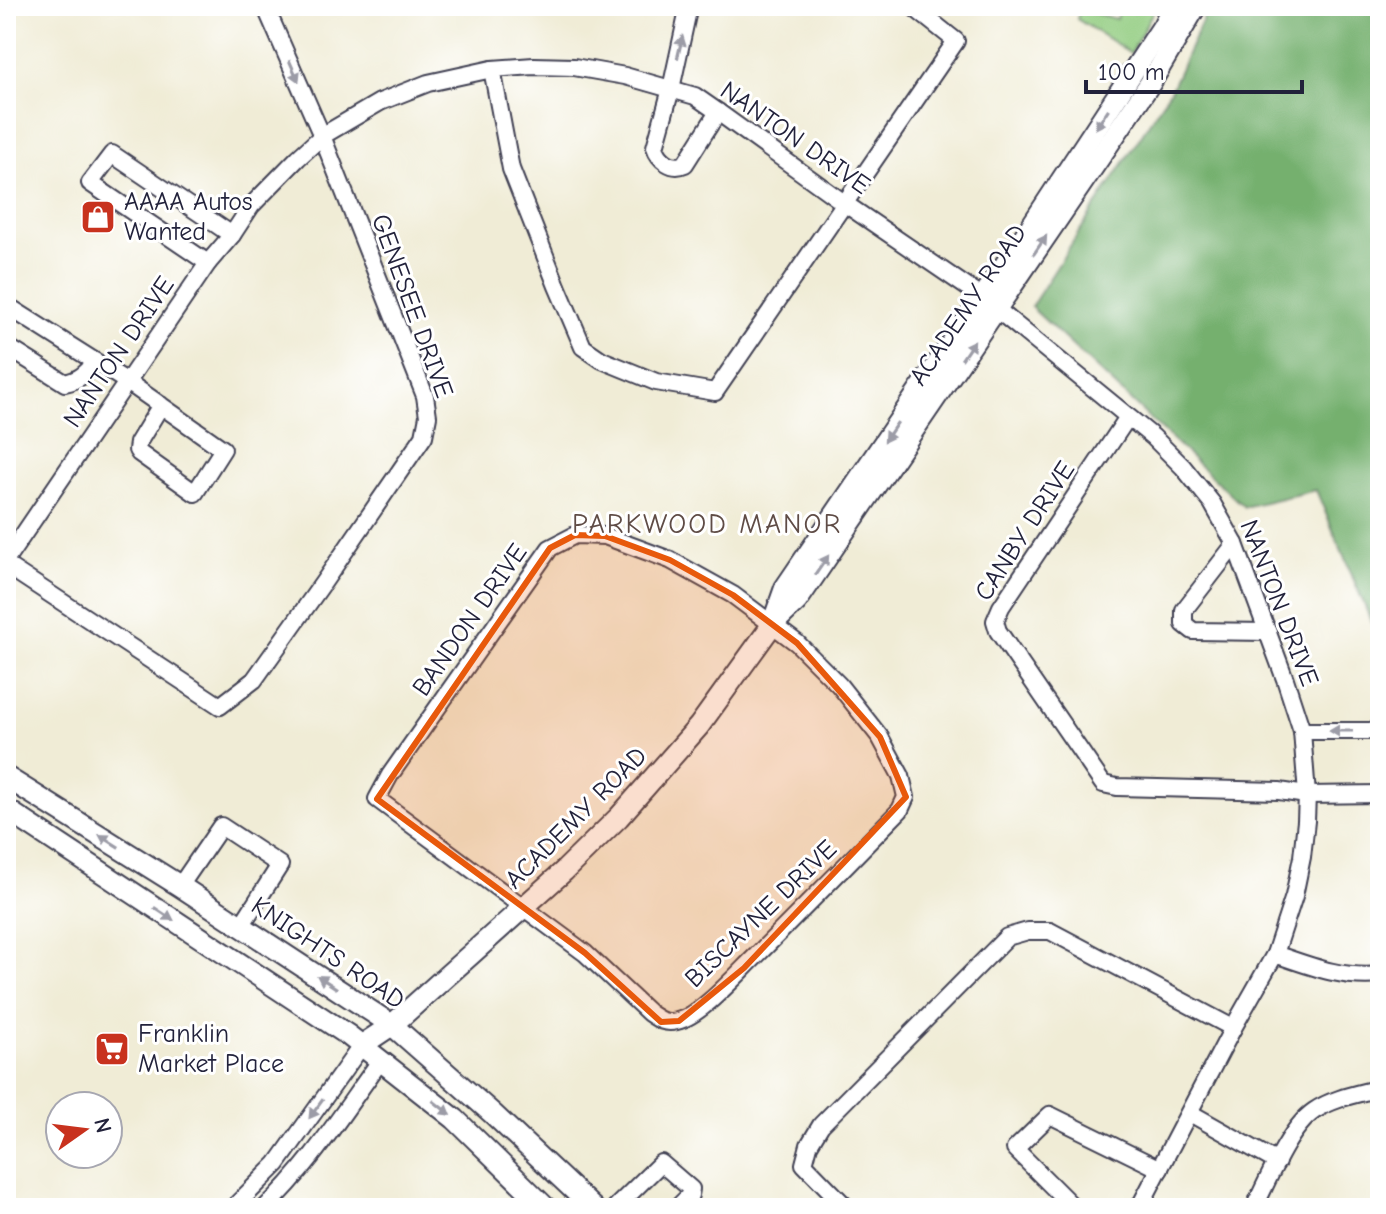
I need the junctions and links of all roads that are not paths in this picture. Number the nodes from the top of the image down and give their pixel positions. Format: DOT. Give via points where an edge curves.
graph roads {
  1 [pos="267,6"];
  2 [pos="689,6"];
  3 [pos="912,6"];
  4 [pos="1173,6"];
  5 [pos="1196,6"];
  6 [pos="492,69"];
  7 [pos="671,89"];
  8 [pos="718,112"];
  9 [pos="322,136"];
  10 [pos="844,203"];
  11 [pos="232,235"];
  12 [pos="208,263"];
  13 [pos="989,304"];
  14 [pos="6,305"];
  15 [pos="6,346"];
  16 [pos="96,362"];
  17 [pos="129,383"];
  18 [pos="161,405"];
  19 [pos="1128,417"];
  20 [pos="13,532"];
  21 [pos="1235,544"];
  22 [pos="6,563"];
  23 [pos="772,625"];
  24 [pos="1268,632"];
  25 [pos="1302,731"];
  26 [pos="1380,731"];
  27 [pos="6,777"];
  28 [pos="1380,794"];
  29 [pos="1307,795"];
  30 [pos="378,798"];
  31 [pos="903,803"];
  32 [pos="6,809"];
  33 [pos="180,886"];
  34 [pos="523,907"];
  35 [pos="241,926"];
  36 [pos="1275,954"];
  37 [pos="1380,975"];
  38 [pos="392,1025"];
  39 [pos="1233,1028"];
  40 [pos="362,1045"];
  41 [pos="381,1060"];
  42 [pos="1380,1088"];
  43 [pos="1190,1113"];
  44 [pos="1277,1162"];
  45 [pos="1160,1169"];
  46 [pos="233,1208"];
  47 [pos="265,1208"];
  48 [pos="546,1208"];
  49 [pos="593,1208"];
  50 [pos="615,1208"];
  51 [pos="677,1208"];
  52 [pos="847,1208"];
  53 [pos="1074,1208"];
  54 [pos="1139,1208"];
  55 [pos="1254,1208"];
  1 -- 9 [label="street, GENESEE DRIVE, one-way"];
  7 -- 2 [label="street, one-way"];
  3 -- 10 [label="street" via="956,41"];
  4 -- 13 [label="main road, ACADEMY ROAD, one-way"];
  13 -- 5 [label="main road, ACADEMY ROAD, one-way" via="1151,82"];
  6 -- 7 [label="street, NANTON DRIVE" via="574,67"];
  6 -- 9 [label="street, NANTON DRIVE" via="428,83 380,102"];
  6 -- 10 [label="street" via="511,169 583,347 656,382 715,392"];
  7 -- 8 [label="street, NANTON DRIVE" via="695,96"];
  7 -- 8 [label="street" via="655,147 670,165 685,164"];
  8 -- 10 [label="street, NANTON DRIVE"];
  9 -- 11 [label="street, NANTON DRIVE" via="251,206"];
  9 -- 22 [label="street, GENESEE DRIVE" via="425,396 428,416 424,436 254,680 220,706"];
  10 -- 13 [label="street, NANTON DRIVE"];
  11 -- 12 [label="street, NANTON DRIVE"];
  11 -- 12 [label="street" via="112,154 90,183"];
  12 -- 17 [label="street, NANTON DRIVE"];
  13 -- 19 [label="street, NANTON DRIVE"];
  13 -- 23 [label="main road, ACADEMY ROAD" via="797,601"];
  14 -- 16 [label="street"];
  15 -- 16 [label="street" via="65,383 78,380"];
  16 -- 17 [label="street"];
  17 -- 18 [label="street"];
  17 -- 20 [label="street, NANTON DRIVE"];
  18 -- 18 [label="street" via="223,449 195,493 137,450"];
  19 -- 21 [label="street, NANTON DRIVE" via="1183,467"];
  19 -- 29 [label="street, CANBY DRIVE" via="1001,607 995,621 998,631 1103,784"];
  20 -- 22 [label="street, NANTON DRIVE"];
  21 -- 24 [label="street, NANTON DRIVE"];
  21 -- 24 [label="street" via="1184,610 1184,624 1193,631"];
  23 -- 30 [label="street, BANDON DRIVE" via="733,595 670,560 605,536 575,535 550,548"];
  23 -- 31 [label="street, BANDON DRIVE" via="839,685 880,737 901,776"];
  23 -- 34 [label="main road, ACADEMY ROAD" via="663,769"];
  24 -- 25 [label="street, NANTON DRIVE"];
  26 -- 25 [label="street, one-way"];
  25 -- 29 [label="street, NANTON DRIVE"];
  33 -- 27 [label="main road, KNIGHTS ROAD, one-way"];
  28 -- 29 [label="street"];
  29 -- 36 [label="street, NANTON DRIVE" via="1302,857"];
  30 -- 34 [label="street, BISCAYNE DRIVE"];
  31 -- 34 [label="street, BISCAYNE DRIVE" via="715,996 679,1021 661,1022 585,953"];
  32 -- 40 [label="main road, one-way"];
  33 -- 35 [label="main road, KNIGHTS ROAD"];
  33 -- 35 [label="street" via="221,826 280,865"];
  34 -- 38 [label="main road, ACADEMY ROAD"];
  38 -- 35 [label="main road, KNIGHTS ROAD, one-way"];
  36 -- 37 [label="street" via="1329,973"];
  36 -- 39 [label="street, NANTON DRIVE"];
  38 -- 40 [label="main road, ACADEMY ROAD"];
  38 -- 41 [label="main road"];
  38 -- 49 [label="main road, KNIGHTS ROAD"];
  39 -- 43 [label="street, NANTON DRIVE"];
  39 -- 52 [label="street" via="1050,931 1007,937 821,1125 809,1145 804,1164"];
  40 -- 41 [label="main road"];
  40 -- 46 [label="street, one-way" via="277,1164"];
  41 -- 47 [label="street" via="283,1192"];
  41 -- 48 [label="main road, one-way" via="455,1119"];
  42 -- 44 [label="street" via="1314,1111 1297,1127"];
  43 -- 44 [label="street"];
  43 -- 45 [label="street, NANTON DRIVE"];
  44 -- 55 [label="street"];
  45 -- 53 [label="street" via="1050,1115 1015,1149"];
  45 -- 54 [label="street, NANTON DRIVE"];
  50 -- 51 [label="street" via="661,1163 691,1189"];
}
